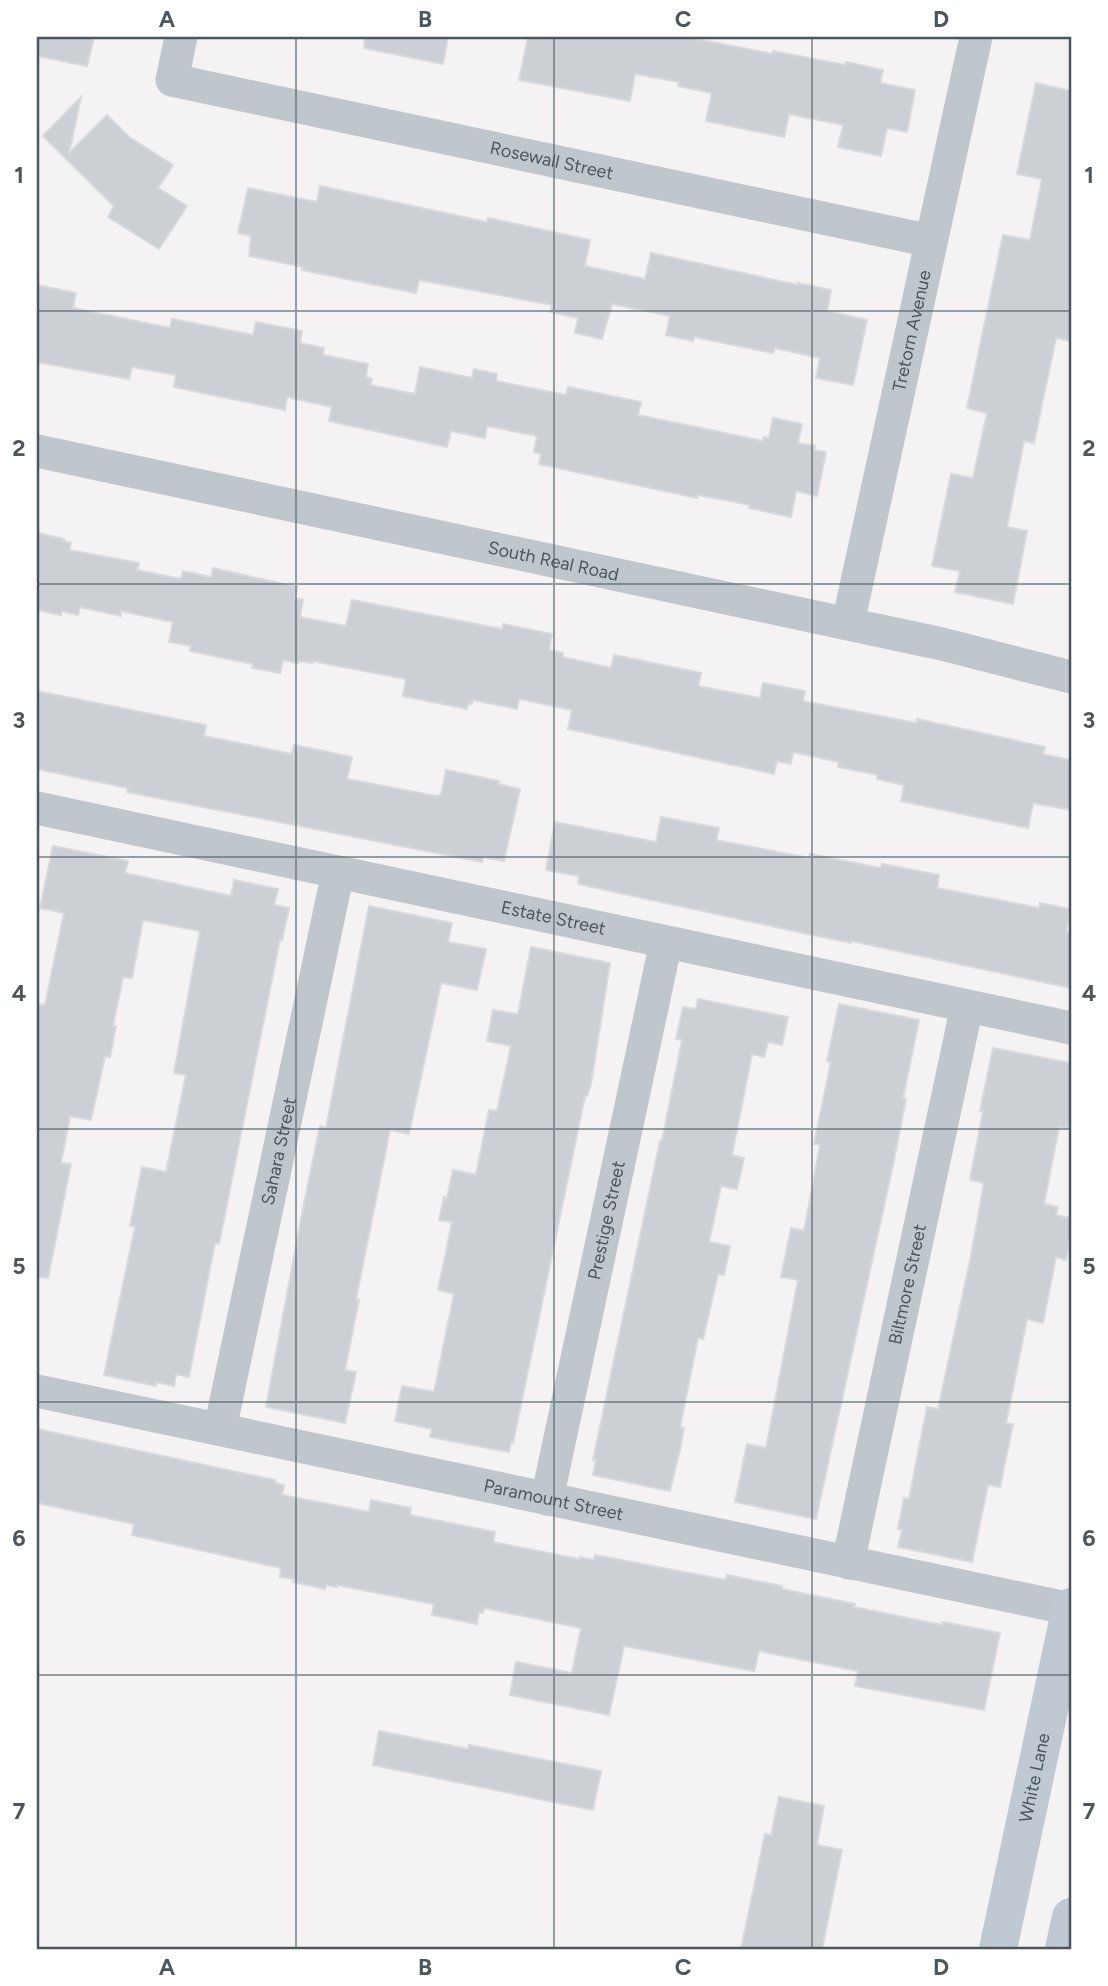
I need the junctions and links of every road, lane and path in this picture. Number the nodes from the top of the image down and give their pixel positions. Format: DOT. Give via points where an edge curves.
graph roads {
  1 [pos="181,37"];
  2 [pos="976,37"];
  3 [pos="931,241"];
  4 [pos="37,451"];
  5 [pos="848,623"];
  6 [pos="1071,677"];
  7 [pos="37,808"];
  8 [pos="338,872"];
  9 [pos="666,942"];
  10 [pos="967,1006"];
  11 [pos="1071,1028"];
  12 [pos="37,1391"];
  13 [pos="220,1429"];
  14 [pos="547,1499"];
  15 [pos="848,1563"];
  16 [pos="1071,1608"];
  17 [pos="1049,1713"];
  18 [pos="1071,1917"];
  19 [pos="998,1949"];
  20 [pos="1025,1949"];
  21 [pos="1064,1949"];
  1 -- 3 [label="street, Rosewall Street" via="172,80"];
  2 -- 3 [label="street, Tretorn Avenue"];
  3 -- 5 [label="street, Tretorn Avenue"];
  4 -- 5 [label="street, South Real Road"];
  5 -- 6 [label="street, South Real Road"];
  7 -- 8 [label="street, Estate Street"];
  8 -- 9 [label="street, Estate Street"];
  8 -- 13 [label="street, Sahara Street"];
  9 -- 10 [label="street, Estate Street"];
  9 -- 14 [label="street, Prestige Street"];
  10 -- 11 [label="street, Estate Street"];
  10 -- 15 [label="street, Biltmore Street"];
  12 -- 13 [label="street, Paramount Street"];
  13 -- 14 [label="street, Paramount Street"];
  14 -- 15 [label="street, Paramount Street"];
  15 -- 16 [label="street, Paramount Street"];
  16 -- 17 [label="main road, White Lane"];
  17 -- 19 [label="main road, White Lane"];
  17 -- 20 [label="main road"];
  18 -- 21 [label="main road"];
}
